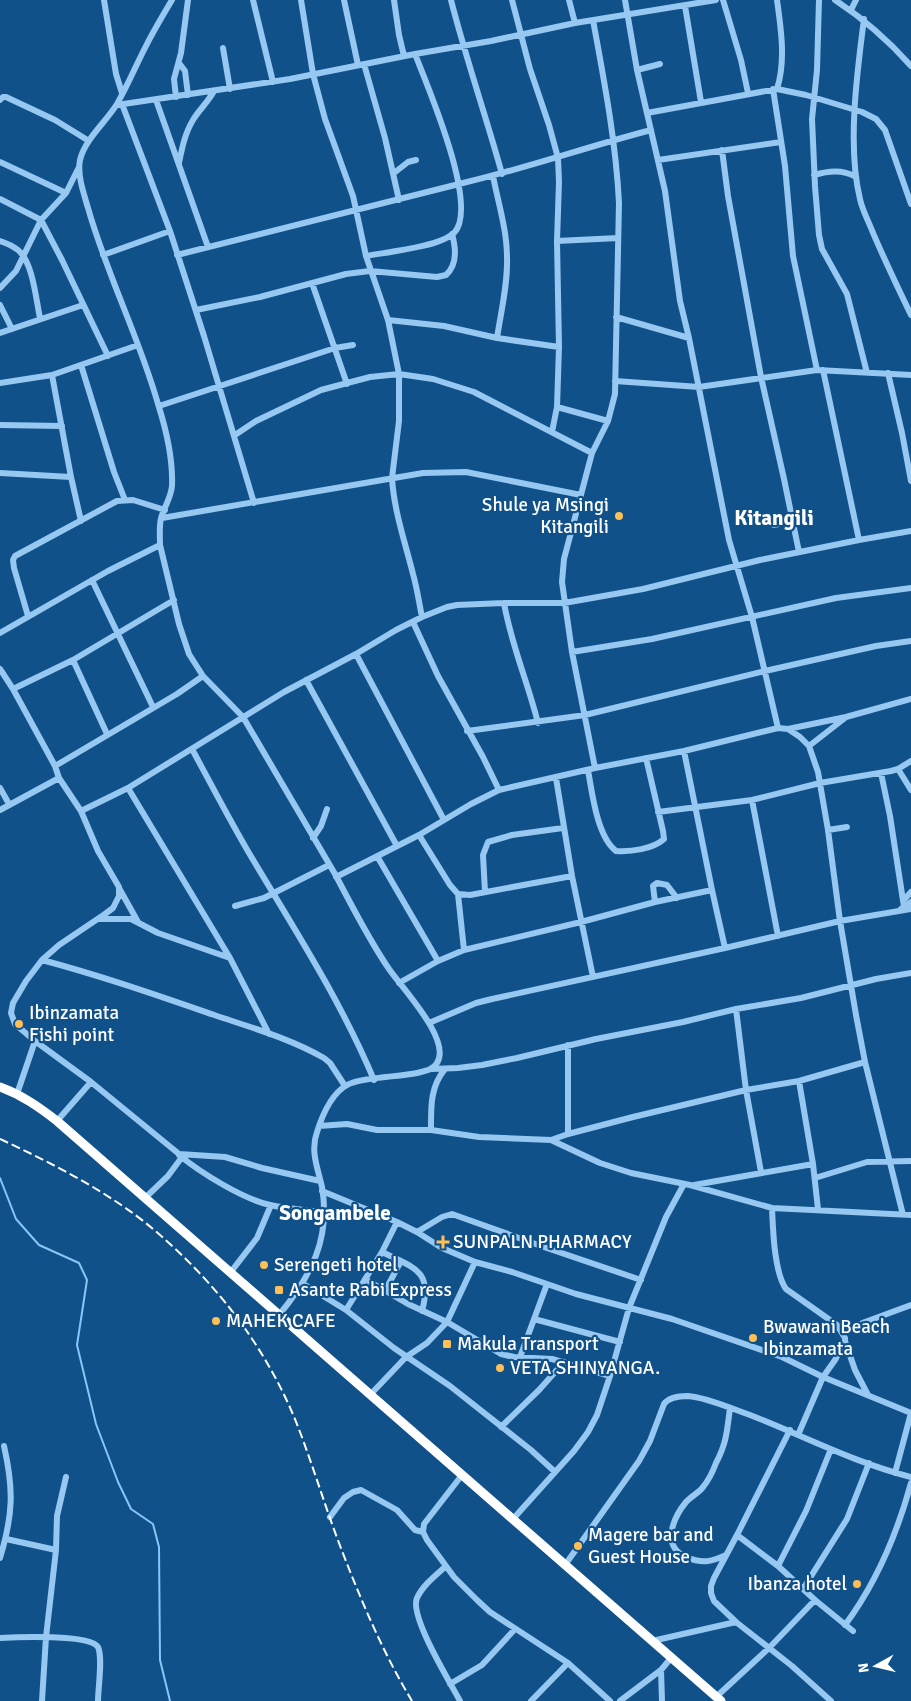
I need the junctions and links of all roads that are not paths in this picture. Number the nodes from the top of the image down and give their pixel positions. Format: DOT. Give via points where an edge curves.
graph roads {
  1 [pos="104,0"];
  2 [pos="172,0"];
  3 [pos="188,0"];
  4 [pos="253,0"];
  5 [pos="301,0"];
  6 [pos="344,0"];
  7 [pos="394,0"];
  8 [pos="451,0"];
  9 [pos="512,0"];
  10 [pos="569,0"];
  11 [pos="625,0"];
  12 [pos="716,0"];
  13 [pos="723,0"];
  14 [pos="777,0"];
  15 [pos="819,0"];
  16 [pos="835,0"];
  17 [pos="856,0"];
  18 [pos="708,1"];
  19 [pos="685,6"];
  20 [pos="851,10"];
  21 [pos="627,15"];
  22 [pos="864,19"];
  23 [pos="593,20"];
  24 [pos="575,22"];
  25 [pos="520,35"];
  26 [pos="464,46"];
  27 [pos="223,48"];
  28 [pos="415,54"];
  29 [pos="404,56"];
  30 [pos="179,63"];
  31 [pos="660,64"];
  32 [pos="361,65"];
  33 [pos="911,66"];
  34 [pos="637,70"];
  35 [pos="313,74"];
  36 [pos="273,82"];
  37 [pos="230,88"];
  38 [pos="775,89"];
  39 [pos="214,91"];
  40 [pos="122,93"];
  41 [pos="748,94"];
  42 [pos="188,95"];
  43 [pos="176,97"];
  44 [pos="814,98"];
  45 [pos="0,100"];
  46 [pos="156,100"];
  47 [pos="701,102"];
  48 [pos="119,104"];
  49 [pos="855,110"];
  50 [pos="647,113"];
  51 [pos="651,130"];
  52 [pos="613,140"];
  53 [pos="89,141"];
  54 [pos="781,142"];
  55 [pos="722,150"];
  56 [pos="558,158"];
  57 [pos="416,160"];
  58 [pos="658,160"];
  59 [pos="0,162"];
  60 [pos="179,164"];
  61 [pos="79,167"];
  62 [pos="394,174"];
  63 [pos="502,174"];
  64 [pos="814,175"];
  65 [pos="493,176"];
  66 [pos="856,176"];
  67 [pos="459,184"];
  68 [pos="66,193"];
  69 [pos="0,199"];
  70 [pos="400,200"];
  71 [pos="911,204"];
  72 [pos="356,210"];
  73 [pos="40,220"];
  74 [pos="170,231"];
  75 [pos="452,234"];
  76 [pos="618,238"];
  77 [pos="557,240"];
  78 [pos="0,241"];
  79 [pos="208,247"];
  80 [pos="23,255"];
  81 [pos="177,255"];
  82 [pos="103,256"];
  83 [pos="366,256"];
  84 [pos="370,271"];
  85 [pos="312,283"];
  86 [pos="0,288"];
  87 [pos="0,305"];
  88 [pos="83,305"];
  89 [pos="196,310"];
  90 [pos="911,315"];
  91 [pos="616,317"];
  92 [pos="40,318"];
  93 [pos="388,320"];
  94 [pos="12,329"];
  95 [pos="0,333"];
  96 [pos="497,338"];
  97 [pos="689,338"];
  98 [pos="138,345"];
  99 [pos="353,345"];
  100 [pos="559,347"];
  101 [pos="334,348"];
  102 [pos="108,356"];
  103 [pos="81,365"];
  104 [pos="820,370"];
  105 [pos="867,373"];
  106 [pos="399,374"];
  107 [pos="888,374"];
  108 [pos="52,375"];
  109 [pos="911,375"];
  110 [pos="761,377"];
  111 [pos="615,381"];
  112 [pos="0,383"];
  113 [pos="347,384"];
  114 [pos="219,386"];
  115 [pos="699,387"];
  116 [pos="159,406"];
  117 [pos="557,407"];
  118 [pos="608,421"];
  119 [pos="0,424"];
  120 [pos="62,426"];
  121 [pos="552,432"];
  122 [pos="235,435"];
  123 [pos="592,453"];
  124 [pos="0,474"];
  125 [pos="71,477"];
  126 [pos="392,478"];
  127 [pos="911,481"];
  128 [pos="581,495"];
  129 [pos="125,500"];
  130 [pos="254,503"];
  131 [pos="165,510"];
  132 [pos="162,518"];
  133 [pos="80,521"];
  134 [pos="792,521"];
  135 [pos="774,525"];
  136 [pos="911,532"];
  137 [pos="858,540"];
  138 [pos="160,545"];
  139 [pos="799,552"];
  140 [pos="737,566"];
  141 [pos="92,580"];
  142 [pos="911,588"];
  143 [pos="174,600"];
  144 [pos="504,603"];
  145 [pos="564,603"];
  146 [pos="28,616"];
  147 [pos="422,616"];
  148 [pos="752,617"];
  149 [pos="413,622"];
  150 [pos="0,633"];
  151 [pos="118,634"];
  152 [pos="911,641"];
  153 [pos="572,652"];
  154 [pos="356,654"];
  155 [pos="74,660"];
  156 [pos="0,669"];
  157 [pos="765,671"];
  158 [pos="203,676"];
  159 [pos="306,680"];
  160 [pos="13,689"];
  161 [pos="911,699"];
  162 [pos="153,707"];
  163 [pos="585,715"];
  164 [pos="243,717"];
  165 [pos="846,717"];
  166 [pos="538,723"];
  167 [pos="778,728"];
  168 [pos="788,729"];
  169 [pos="467,731"];
  170 [pos="107,734"];
  171 [pos="809,746"];
  172 [pos="192,749"];
  173 [pos="684,751"];
  174 [pos="646,758"];
  175 [pos="911,761"];
  176 [pos="55,766"];
  177 [pos="592,769"];
  178 [pos="898,769"];
  179 [pos="880,773"];
  180 [pos="59,778"];
  181 [pos="556,778"];
  182 [pos="820,783"];
  183 [pos="0,788"];
  184 [pos="128,788"];
  185 [pos="498,790"];
  186 [pos="911,790"];
  187 [pos="752,800"];
  188 [pos="9,804"];
  189 [pos="696,808"];
  190 [pos="328,809"];
  191 [pos="0,810"];
  192 [pos="81,811"];
  193 [pos="658,812"];
  194 [pos="444,820"];
  195 [pos="847,827"];
  196 [pos="562,828"];
  197 [pos="828,830"];
  198 [pos="419,835"];
  199 [pos="313,838"];
  200 [pos="397,846"];
  201 [pos="378,856"];
  202 [pos="329,865"];
  203 [pos="572,876"];
  204 [pos="336,877"];
  205 [pos="119,888"];
  206 [pos="712,890"];
  207 [pos="485,892"];
  208 [pos="911,892"];
  209 [pos="274,893"];
  210 [pos="458,894"];
  211 [pos="676,898"];
  212 [pos="654,902"];
  213 [pos="911,902"];
  214 [pos="904,904"];
  215 [pos="235,906"];
  216 [pos="911,909"];
  217 [pos="898,911"];
  218 [pos="100,919"];
  219 [pos="840,921"];
  220 [pos="138,922"];
  221 [pos="581,922"];
  222 [pos="778,936"];
  223 [pos="725,948"];
  224 [pos="464,950"];
  225 [pos="230,958"];
  226 [pos="42,960"];
  227 [pos="438,961"];
  228 [pos="911,975"];
  229 [pos="593,977"];
  230 [pos="399,983"];
  231 [pos="851,986"];
  232 [pos="736,1009"];
  233 [pos="430,1023"];
  234 [pos="269,1034"];
  235 [pos="35,1041"];
  236 [pos="568,1045"];
  237 [pos="865,1062"];
  238 [pos="432,1069"];
  239 [pos="445,1069"];
  240 [pos="374,1080"];
  241 [pos="799,1081"];
  242 [pos="91,1082"];
  243 [pos="346,1086"];
  244 [pos="0,1087"];
  245 [pos="746,1090"];
  246 [pos="17,1094"];
  247 [pos="57,1121"];
  248 [pos="318,1126"];
  249 [pos="430,1130"];
  250 [pos="568,1134"];
  251 [pos="550,1140"];
  252 [pos="180,1156"];
  253 [pos="890,1161"];
  254 [pos="911,1161"];
  255 [pos="813,1164"];
  256 [pos="761,1172"];
  257 [pos="815,1178"];
  258 [pos="320,1181"];
  259 [pos="687,1185"];
  260 [pos="322,1191"];
  261 [pos="145,1198"];
  262 [pos="271,1205"];
  263 [pos="772,1208"];
  264 [pos="818,1209"];
  265 [pos="324,1212"];
  266 [pos="903,1214"];
  267 [pos="911,1215"];
  268 [pos="397,1222"];
  269 [pos="417,1232"];
  270 [pos="382,1252"];
  271 [pos="401,1261"];
  272 [pos="475,1262"];
  273 [pos="230,1273"];
  274 [pos="365,1279"];
  275 [pos="641,1280"];
  276 [pos="302,1283"];
  277 [pos="547,1284"];
  278 [pos="385,1291"];
  279 [pos="911,1305"];
  280 [pos="630,1308"];
  281 [pos="346,1310"];
  282 [pos="422,1311"];
  283 [pos="279,1315"];
  284 [pos="534,1319"];
  285 [pos="447,1322"];
  286 [pos="843,1333"];
  287 [pos="845,1341"];
  288 [pos="620,1342"];
  289 [pos="406,1357"];
  290 [pos="520,1357"];
  291 [pos="564,1362"];
  292 [pos="610,1376"];
  293 [pos="824,1377"];
  294 [pos="370,1395"];
  295 [pos="868,1395"];
  296 [pos="730,1408"];
  297 [pos="911,1413"];
  298 [pos="501,1426"];
  299 [pos="790,1430"];
  300 [pos="798,1435"];
  301 [pos="4,1446"];
  302 [pos="831,1449"];
  303 [pos="869,1463"];
  304 [pos="554,1471"];
  305 [pos="895,1473"];
  306 [pos="462,1475"];
  307 [pos="66,1477"];
  308 [pos="911,1477"];
  309 [pos="911,1483"];
  310 [pos="330,1517"];
  311 [pos="512,1519"];
  312 [pos="423,1532"];
  313 [pos="738,1535"];
  314 [pos="6,1539"];
  315 [pos="56,1550"];
  316 [pos="726,1555"];
  317 [pos="0,1558"];
  318 [pos="565,1565"];
  319 [pos="446,1566"];
  320 [pos="778,1566"];
  321 [pos="804,1590"];
  322 [pos="815,1600"];
  323 [pos="736,1622"];
  324 [pos="845,1625"];
  325 [pos="515,1629"];
  326 [pos="853,1631"];
  327 [pos="46,1637"];
  328 [pos="0,1638"];
  329 [pos="652,1641"];
  330 [pos="769,1648"];
  331 [pos="671,1658"];
  332 [pos="568,1663"];
  333 [pos="661,1670"];
  334 [pos="450,1684"];
  335 [pos="718,1699"];
  336 [pos="42,1701"];
  337 [pos="98,1701"];
  338 [pos="460,1701"];
  339 [pos="531,1701"];
  340 [pos="610,1701"];
  341 [pos="620,1701"];
  342 [pos="662,1701"];
  343 [pos="830,1701"];
  1 -- 40 [label="street"];
  2 -- 40 [label="street"];
  3 -- 30 [label="street"];
  4 -- 36 [label="street"];
  5 -- 35 [label="street"];
  6 -- 32 [label="street"];
  7 -- 29 [label="street"];
  8 -- 26 [label="street"];
  9 -- 25 [label="street"];
  10 -- 24 [label="street"];
  11 -- 21 [label="street"];
  12 -- 18 [label="street"];
  13 -- 41 [label="street"];
  14 -- 38 [label="street" via="782,64 781,77"];
  15 -- 44 [label="street"];
  16 -- 20 [label="street"];
  17 -- 20 [label="street"];
  18 -- 19 [label="street"];
  19 -- 21 [label="street"];
  19 -- 47 [label="street"];
  20 -- 22 [label="street"];
  21 -- 23 [label="street"];
  21 -- 34 [label="street"];
  22 -- 33 [label="street"];
  22 -- 49 [label="street"];
  23 -- 24 [label="street"];
  23 -- 52 [label="street"];
  24 -- 25 [label="street"];
  25 -- 26 [label="street"];
  25 -- 56 [label="street"];
  26 -- 28 [label="street"];
  26 -- 63 [label="street"];
  27 -- 37 [label="street"];
  28 -- 29 [label="street"];
  28 -- 67 [label="street" via="451,151"];
  29 -- 32 [label="street"];
  30 -- 42 [label="street" via="185,71"];
  30 -- 43 [label="street" via="174,79"];
  31 -- 34 [label="street"];
  32 -- 35 [label="street"];
  32 -- 62 [label="street"];
  34 -- 50 [label="street"];
  35 -- 36 [label="street"];
  35 -- 72 [label="street"];
  36 -- 37 [label="street"];
  37 -- 39 [label="street"];
  38 -- 41 [label="street"];
  38 -- 44 [label="street"];
  38 -- 54 [label="street"];
  39 -- 42 [label="street"];
  39 -- 60 [label="street" via="193,120"];
  40 -- 48 [label="street"];
  41 -- 47 [label="street"];
  42 -- 43 [label="street"];
  43 -- 46 [label="street"];
  44 -- 49 [label="street"];
  44 -- 64 [label="street"];
  45 -- 53 [label="street" via="6,98 55,120"];
  46 -- 48 [label="street"];
  46 -- 60 [label="street"];
  47 -- 50 [label="street"];
  48 -- 53 [label="street"];
  48 -- 74 [label="street"];
  49 -- 66 [label="street"];
  49 -- 71 [label="street" via="870,115 881,124"];
  50 -- 51 [label="street"];
  51 -- 52 [label="street"];
  51 -- 58 [label="street"];
  52 -- 56 [label="street"];
  52 -- 76 [label="street" via="619,196"];
  53 -- 61 [label="street"];
  54 -- 55 [label="street"];
  54 -- 104 [label="street" via="793,256"];
  55 -- 58 [label="street"];
  55 -- 110 [label="street"];
  56 -- 63 [label="street"];
  56 -- 77 [label="street"];
  57 -- 62 [label="street" via="408,162"];
  58 -- 97 [label="street" via="675,278"];
  59 -- 68 [label="street"];
  60 -- 79 [label="street"];
  61 -- 68 [label="street"];
  61 -- 82 [label="street"];
  62 -- 70 [label="street"];
  63 -- 65 [label="street"];
  64 -- 66 [label="street" via="835,171"];
  64 -- 105 [label="street" via="820,244 847,294"];
  65 -- 67 [label="street"];
  65 -- 96 [label="street" via="507,257"];
  66 -- 90 [label="street" via="860,202"];
  67 -- 70 [label="street"];
  67 -- 75 [label="street" via="460,220"];
  68 -- 73 [label="street"];
  69 -- 73 [label="street"];
  70 -- 72 [label="street"];
  72 -- 79 [label="street"];
  72 -- 83 [label="street"];
  73 -- 80 [label="street"];
  73 -- 88 [label="street"];
  74 -- 81 [label="street"];
  74 -- 82 [label="street"];
  75 -- 83 [label="street" via="433,243"];
  75 -- 84 [label="street" via="455,246 453,264 446,275"];
  76 -- 77 [label="street"];
  76 -- 91 [label="street"];
  77 -- 100 [label="street"];
  78 -- 80 [label="street"];
  79 -- 81 [label="street"];
  80 -- 86 [label="street" via="16,271"];
  80 -- 92 [label="street"];
  81 -- 89 [label="street"];
  82 -- 98 [label="street"];
  83 -- 84 [label="street"];
  84 -- 85 [label="street"];
  84 -- 93 [label="street"];
  85 -- 89 [label="street"];
  85 -- 101 [label="street"];
  87 -- 94 [label="street"];
  88 -- 92 [label="street"];
  88 -- 102 [label="street"];
  89 -- 114 [label="street"];
  91 -- 97 [label="street"];
  91 -- 111 [label="street"];
  92 -- 94 [label="street"];
  93 -- 96 [label="street" via="444,326"];
  93 -- 106 [label="street"];
  94 -- 95 [label="street"];
  96 -- 100 [label="street"];
  97 -- 115 [label="street"];
  98 -- 102 [label="street"];
  98 -- 116 [label="street"];
  99 -- 101 [label="street"];
  100 -- 117 [label="street"];
  101 -- 113 [label="street"];
  101 -- 114 [label="street"];
  102 -- 103 [label="street"];
  103 -- 108 [label="street"];
  103 -- 129 [label="street"];
  104 -- 105 [label="street"];
  104 -- 110 [label="street"];
  104 -- 137 [label="street"];
  105 -- 107 [label="street"];
  106 -- 113 [label="street" via="384,374"];
  106 -- 121 [label="street" via="474,392"];
  106 -- 126 [label="street" via="399,420"];
  107 -- 109 [label="street"];
  107 -- 127 [label="street"];
  108 -- 112 [label="street"];
  108 -- 120 [label="street"];
  110 -- 115 [label="street"];
  110 -- 134 [label="street"];
  111 -- 115 [label="street"];
  111 -- 118 [label="street"];
  113 -- 122 [label="street" via="312,394"];
  114 -- 116 [label="street"];
  114 -- 122 [label="street"];
  115 -- 140 [label="street"];
  116 -- 131 [label="street" via="171,473 170,496"];
  117 -- 118 [label="street"];
  117 -- 121 [label="street"];
  118 -- 123 [label="street"];
  119 -- 120 [label="street"];
  120 -- 125 [label="street"];
  121 -- 123 [label="street"];
  122 -- 130 [label="street"];
  123 -- 128 [label="street"];
  124 -- 125 [label="street"];
  125 -- 133 [label="street"];
  126 -- 128 [label="street" via="466,472"];
  126 -- 130 [label="street"];
  126 -- 147 [label="street" via="394,502"];
  128 -- 145 [label="street" via="564,559"];
  129 -- 131 [label="street"];
  129 -- 133 [label="street" via="108,505"];
  130 -- 132 [label="street"];
  131 -- 132 [label="street"];
  132 -- 138 [label="street"];
  133 -- 146 [label="street" via="13,558"];
  134 -- 135 [label="street"];
  134 -- 139 [label="street"];
  136 -- 137 [label="street"];
  137 -- 139 [label="street"];
  138 -- 141 [label="street"];
  138 -- 143 [label="street"];
  139 -- 140 [label="street"];
  140 -- 145 [label="street" via="643,589"];
  140 -- 148 [label="street"];
  141 -- 146 [label="street"];
  141 -- 151 [label="street"];
  142 -- 148 [label="street" via="836,598"];
  143 -- 151 [label="street"];
  143 -- 158 [label="street" via="189,654"];
  144 -- 145 [label="street"];
  144 -- 147 [label="street" via="457,605"];
  144 -- 166 [label="street"];
  145 -- 153 [label="street"];
  146 -- 150 [label="street"];
  147 -- 149 [label="street"];
  148 -- 153 [label="street"];
  148 -- 157 [label="street"];
  149 -- 154 [label="street"];
  149 -- 169 [label="street"];
  151 -- 155 [label="street"];
  151 -- 162 [label="street"];
  152 -- 157 [label="street"];
  153 -- 163 [label="street"];
  154 -- 159 [label="street"];
  154 -- 194 [label="street"];
  155 -- 160 [label="street"];
  155 -- 170 [label="street"];
  156 -- 160 [label="street"];
  157 -- 163 [label="street"];
  157 -- 167 [label="street"];
  158 -- 162 [label="street"];
  158 -- 164 [label="street"];
  159 -- 164 [label="street"];
  159 -- 200 [label="street"];
  160 -- 176 [label="street"];
  161 -- 165 [label="street"];
  162 -- 170 [label="street"];
  163 -- 166 [label="street"];
  163 -- 177 [label="street"];
  164 -- 172 [label="street"];
  164 -- 199 [label="street"];
  165 -- 168 [label="street"];
  165 -- 171 [label="street"];
  166 -- 169 [label="street"];
  167 -- 168 [label="street"];
  167 -- 173 [label="street"];
  168 -- 171 [label="street"];
  169 -- 185 [label="street"];
  170 -- 176 [label="street"];
  171 -- 182 [label="street"];
  172 -- 184 [label="street"];
  172 -- 209 [label="street"];
  173 -- 174 [label="street"];
  173 -- 189 [label="street"];
  174 -- 177 [label="street"];
  174 -- 193 [label="street"];
  175 -- 178 [label="street"];
  176 -- 180 [label="street"];
  177 -- 181 [label="street"];
  177 -- 193 [label="street" via="602,830 616,851 635,850 663,840 664,831"];
  178 -- 179 [label="street"];
  178 -- 186 [label="street"];
  179 -- 182 [label="street"];
  179 -- 214 [label="street"];
  180 -- 188 [label="street"];
  180 -- 192 [label="street"];
  181 -- 185 [label="street"];
  181 -- 196 [label="street"];
  182 -- 187 [label="street"];
  182 -- 197 [label="street"];
  183 -- 188 [label="street"];
  184 -- 192 [label="street"];
  184 -- 225 [label="street"];
  185 -- 194 [label="street"];
  187 -- 189 [label="street"];
  187 -- 222 [label="street"];
  188 -- 191 [label="street"];
  189 -- 193 [label="street"];
  189 -- 206 [label="street"];
  190 -- 199 [label="street"];
  192 -- 205 [label="street"];
  194 -- 198 [label="street"];
  195 -- 197 [label="street"];
  196 -- 203 [label="street"];
  196 -- 207 [label="street" via="488,842 483,855"];
  197 -- 219 [label="street"];
  198 -- 200 [label="street"];
  198 -- 210 [label="street"];
  199 -- 202 [label="street"];
  200 -- 201 [label="street"];
  201 -- 204 [label="street"];
  201 -- 227 [label="street"];
  202 -- 204 [label="street"];
  202 -- 209 [label="street"];
  203 -- 207 [label="street"];
  203 -- 221 [label="street"];
  204 -- 230 [label="street"];
  205 -- 218 [label="street" via="116,902"];
  205 -- 220 [label="street"];
  206 -- 211 [label="street"];
  206 -- 223 [label="street"];
  207 -- 210 [label="street"];
  208 -- 214 [label="street"];
  209 -- 215 [label="street"];
  209 -- 240 [label="street" via="339,1005"];
  210 -- 224 [label="street"];
  211 -- 212 [label="street"];
  211 -- 212 [label="street" via="667,885 657,883 652,890"];
  212 -- 221 [label="street"];
  213 -- 214 [label="street"];
  214 -- 217 [label="street"];
  216 -- 217 [label="street"];
  217 -- 219 [label="street"];
  218 -- 220 [label="street" via="125,918"];
  218 -- 226 [label="street"];
  219 -- 222 [label="street"];
  219 -- 231 [label="street"];
  220 -- 225 [label="street"];
  221 -- 224 [label="street"];
  221 -- 229 [label="street"];
  222 -- 223 [label="street"];
  223 -- 229 [label="street"];
  224 -- 227 [label="street"];
  225 -- 234 [label="street"];
  226 -- 234 [label="street"];
  226 -- 235 [label="street" via="13,1003 11,1013 15,1024"];
  227 -- 230 [label="street"];
  228 -- 231 [label="street"];
  229 -- 233 [label="street" via="492,998"];
  230 -- 233 [label="street"];
  231 -- 232 [label="street"];
  231 -- 237 [label="street"];
  232 -- 236 [label="street"];
  232 -- 245 [label="street"];
  233 -- 238 [label="street" via="440,1049 438,1062"];
  234 -- 243 [label="street" via="324,1058"];
  235 -- 242 [label="street"];
  235 -- 246 [label="street"];
  236 -- 239 [label="street" via="482,1066"];
  236 -- 250 [label="street"];
  237 -- 241 [label="street"];
  237 -- 253 [label="street"];
  238 -- 239 [label="street"];
  238 -- 240 [label="street"];
  239 -- 249 [label="street" via="431,1098"];
  240 -- 243 [label="street"];
  241 -- 245 [label="street"];
  241 -- 255 [label="street"];
  242 -- 247 [label="street"];
  242 -- 252 [label="street"];
  243 -- 248 [label="street" via="331,1100"];
  244 -- 246 [label="highway"];
  245 -- 250 [label="street"];
  245 -- 256 [label="street"];
  246 -- 247 [label="highway"];
  247 -- 261 [label="highway"];
  248 -- 249 [label="street" via="347,1124 377,1130"];
  248 -- 258 [label="street" via="314,1151"];
  249 -- 251 [label="street" via="479,1137"];
  250 -- 251 [label="street"];
  251 -- 259 [label="street" via="600,1163"];
  252 -- 258 [label="street" via="225,1157"];
  252 -- 261 [label="street" via="168,1176"];
  252 -- 262 [label="street" via="208,1176"];
  253 -- 254 [label="street"];
  253 -- 257 [label="street" via="857,1164"];
  253 -- 266 [label="street"];
  255 -- 256 [label="street"];
  255 -- 257 [label="street"];
  256 -- 259 [label="street"];
  257 -- 264 [label="street"];
  258 -- 260 [label="street"];
  259 -- 263 [label="street"];
  259 -- 275 [label="street" via="666,1217"];
  260 -- 265 [label="street"];
  260 -- 268 [label="street"];
  261 -- 273 [label="highway"];
  262 -- 265 [label="street"];
  262 -- 273 [label="street" via="257,1238"];
  263 -- 264 [label="street"];
  263 -- 286 [label="street" via="782,1284"];
  264 -- 266 [label="street"];
  265 -- 276 [label="street" via="319,1250"];
  266 -- 267 [label="street"];
  268 -- 269 [label="street"];
  268 -- 270 [label="street"];
  269 -- 272 [label="street" via="442,1248"];
  269 -- 275 [label="street" via="452,1214"];
  270 -- 271 [label="street"];
  270 -- 274 [label="street"];
  271 -- 278 [label="street"];
  271 -- 282 [label="street" via="424,1280 426,1290"];
  272 -- 277 [label="street"];
  272 -- 285 [label="street"];
  273 -- 283 [label="highway"];
  274 -- 278 [label="street"];
  274 -- 281 [label="street"];
  275 -- 280 [label="street"];
  276 -- 281 [label="street"];
  276 -- 283 [label="street"];
  277 -- 280 [label="street"];
  277 -- 284 [label="street"];
  278 -- 282 [label="street"];
  279 -- 286 [label="street"];
  280 -- 288 [label="street"];
  280 -- 293 [label="street" via="782,1357"];
  281 -- 289 [label="street"];
  282 -- 285 [label="street"];
  283 -- 294 [label="highway"];
  284 -- 288 [label="street"];
  284 -- 290 [label="street"];
  285 -- 289 [label="street" via="427,1343"];
  285 -- 290 [label="street" via="501,1354"];
  286 -- 287 [label="street"];
  287 -- 293 [label="street"];
  287 -- 295 [label="street"];
  288 -- 292 [label="street"];
  289 -- 294 [label="street"];
  289 -- 298 [label="street"];
  290 -- 291 [label="street"];
  291 -- 292 [label="street"];
  291 -- 298 [label="street"];
  292 -- 304 [label="street" via="588,1432"];
  293 -- 295 [label="street"];
  293 -- 300 [label="street"];
  294 -- 306 [label="highway"];
  295 -- 297 [label="street"];
  296 -- 299 [label="street"];
  296 -- 316 [label="street" via="728,1432 718,1461 703,1487 680,1510 671,1541 674,1548 688,1558 709,1562"];
  296 -- 318 [label="street" via="691,1397 667,1400 639,1460"];
  297 -- 305 [label="street"];
  298 -- 304 [label="street"];
  299 -- 300 [label="street"];
  299 -- 313 [label="street"];
  300 -- 302 [label="street"];
  301 -- 314 [label="street" via="12,1506"];
  302 -- 303 [label="street"];
  302 -- 320 [label="street" via="806,1511"];
  303 -- 305 [label="street"];
  303 -- 321 [label="street" via="847,1519"];
  304 -- 311 [label="street"];
  305 -- 308 [label="street"];
  306 -- 311 [label="highway"];
  306 -- 312 [label="street" via="424,1524"];
  307 -- 315 [label="street" via="57,1516"];
  309 -- 324 [label="street" via="879,1571"];
  310 -- 312 [label="street" via="344,1498 362,1490 397,1510 415,1530"];
  311 -- 318 [label="highway"];
  312 -- 319 [label="street"];
  313 -- 316 [label="street"];
  313 -- 320 [label="street"];
  314 -- 315 [label="street"];
  314 -- 317 [label="street"];
  315 -- 327 [label="street"];
  316 -- 323 [label="street" via="710,1586 711,1593 714,1601"];
  318 -- 329 [label="highway"];
  319 -- 325 [label="street" via="490,1612"];
  319 -- 334 [label="street" via="422,1589 416,1604 422,1626"];
  320 -- 321 [label="street"];
  321 -- 322 [label="street"];
  322 -- 324 [label="street"];
  322 -- 330 [label="street"];
  323 -- 329 [label="street"];
  323 -- 330 [label="street"];
  324 -- 326 [label="street"];
  325 -- 332 [label="street"];
  325 -- 334 [label="street" via="482,1665"];
  327 -- 328 [label="street"];
  327 -- 336 [label="street"];
  327 -- 337 [label="street" via="82,1639 95,1644 100,1656"];
  329 -- 331 [label="highway"];
  330 -- 335 [label="street"];
  330 -- 343 [label="street"];
  331 -- 333 [label="street"];
  331 -- 335 [label="highway"];
  332 -- 339 [label="street"];
  332 -- 340 [label="street"];
  333 -- 341 [label="street"];
  333 -- 342 [label="street"];
  334 -- 338 [label="street"];
}
